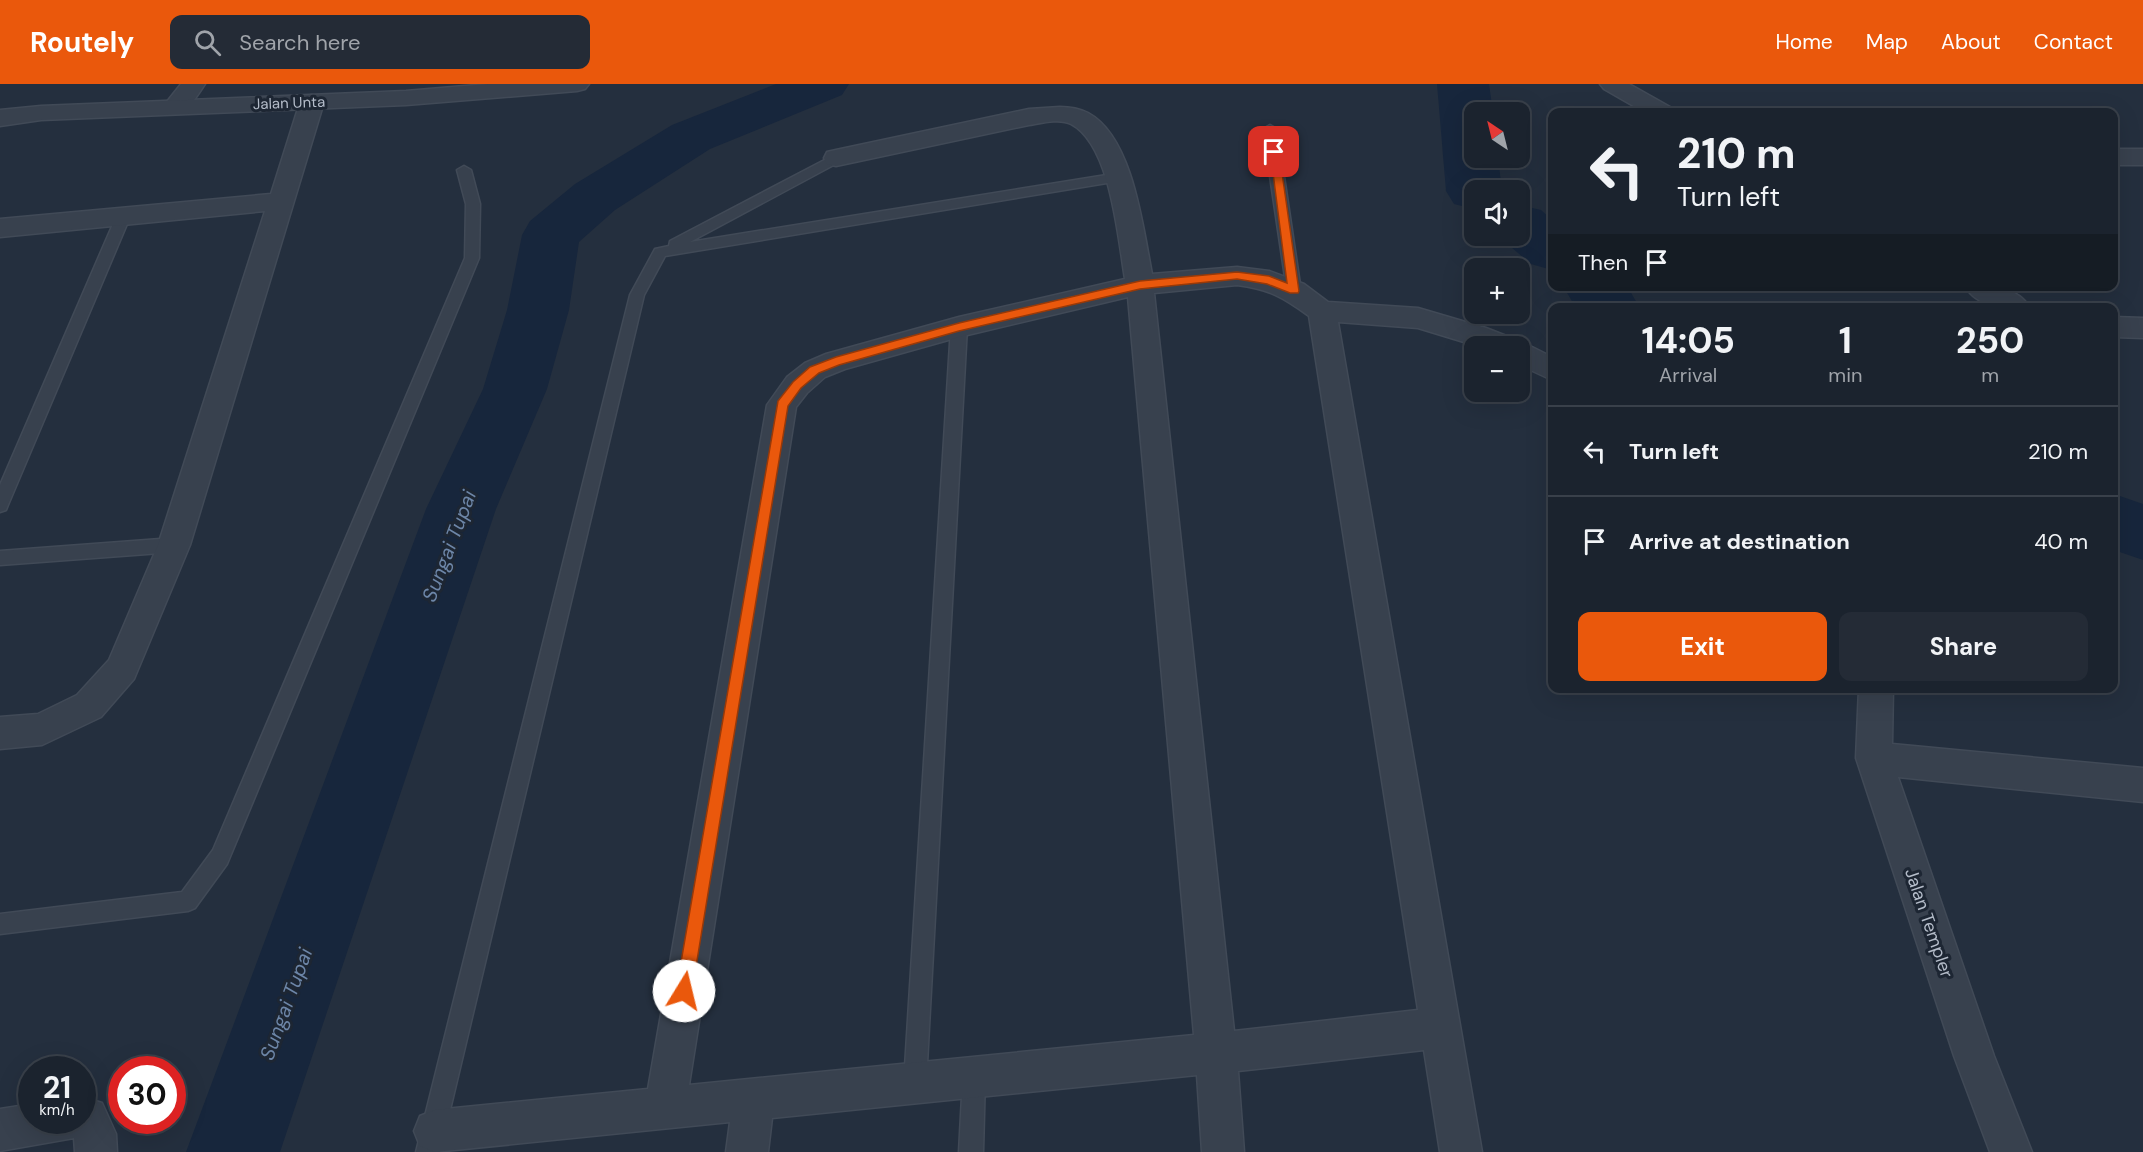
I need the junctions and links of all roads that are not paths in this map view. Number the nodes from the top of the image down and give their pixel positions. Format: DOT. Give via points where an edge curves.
graph roads {
  1 [pos="193,84"];
  2 [pos="578,84"];
  3 [pos="1612,84"];
  4 [pos="312,102"];
  5 [pos="174,108"];
  6 [pos="1654,108"];
  7 [pos="0,118"];
  8 [pos="1270,129"];
  9 [pos="2118,157"];
  10 [pos="2143,157"];
  11 [pos="836,158"];
  12 [pos="464,170"];
  13 [pos="1119,177"];
  14 [pos="282,201"];
  15 [pos="123,217"];
  16 [pos="0,228"];
  17 [pos="660,252"];
  18 [pos="1140,285"];
  19 [pos="1294,291"];
  20 [pos="1987,291"];
  21 [pos="2008,303"];
  22 [pos="1322,311"];
  23 [pos="959,327"];
  24 [pos="2118,327"];
  25 [pos="2143,328"];
  26 [pos="1479,336"];
  27 [pos="1530,358"];
  28 [pos="1548,367"];
  29 [pos="0,505"];
  30 [pos="174,545"];
  31 [pos="0,558"];
  32 [pos="1876,693"];
  33 [pos="0,733"];
  34 [pos="1874,758"];
  35 [pos="2143,784"];
  36 [pos="0,924"];
  37 [pos="1439,1028"];
  38 [pos="1216,1053"];
  39 [pos="974,1077"];
  40 [pos="915,1083"];
  41 [pos="754,1099"];
  42 [pos="665,1108"];
  43 [pos="18,1127"];
  44 [pos="0,1130"];
  45 [pos="95,1134"];
  46 [pos="432,1141"];
  47 [pos="96,1152"];
  48 [pos="747,1152"];
  49 [pos="971,1152"];
  50 [pos="1223,1152"];
  51 [pos="1461,1152"];
  52 [pos="2011,1152"];
  1 -- 5 [label="street"];
  2 -- 4 [label="street, Jalan Unta"];
  3 -- 6 [label="street"];
  4 -- 5 [label="street, Jalan Unta"];
  4 -- 14 [label="street"];
  5 -- 7 [label="street, Jalan Unta"];
  8 -- 19 [label="lane"];
  9 -- 10 [label="street"];
  11 -- 13 [label="street" via="1059,114 1090,124 1100,135"];
  11 -- 17 [label="lane"];
  12 -- 36 [label="lane" via="473,204 472,258 220,857 188,901"];
  13 -- 17 [label="lane"];
  13 -- 18 [label="street"];
  14 -- 15 [label="street"];
  14 -- 30 [label="street"];
  15 -- 16 [label="street"];
  15 -- 29 [label="lane"];
  17 -- 46 [label="lane" via="637,295"];
  18 -- 19 [label="street" via="1237,276 1269,280"];
  18 -- 23 [label="street"];
  18 -- 38 [label="street"];
  19 -- 22 [label="street"];
  20 -- 21 [label="street"];
  22 -- 26 [label="street" via="1418,318"];
  22 -- 37 [label="street"];
  23 -- 40 [label="lane"];
  23 -- 42 [label="street" via="815,370 782,405"];
  24 -- 25 [label="street"];
  27 -- 28 [label="street"];
  30 -- 31 [label="lane"];
  30 -- 33 [label="street" via="122,669 89,706 42,729"];
  32 -- 34 [label="street, Jalan Templer"];
  34 -- 35 [label="street"];
  34 -- 52 [label="street, Jalan Templer" via="1974,1056"];
  37 -- 38 [label="street"];
  37 -- 51 [label="street"];
  38 -- 39 [label="street"];
  38 -- 50 [label="street"];
  39 -- 40 [label="street"];
  39 -- 49 [label="lane"];
  40 -- 41 [label="street"];
  41 -- 42 [label="street"];
  41 -- 48 [label="street"];
  42 -- 46 [label="street"];
  43 -- 44 [label="street"];
  45 -- 47 [label="street"];
}
